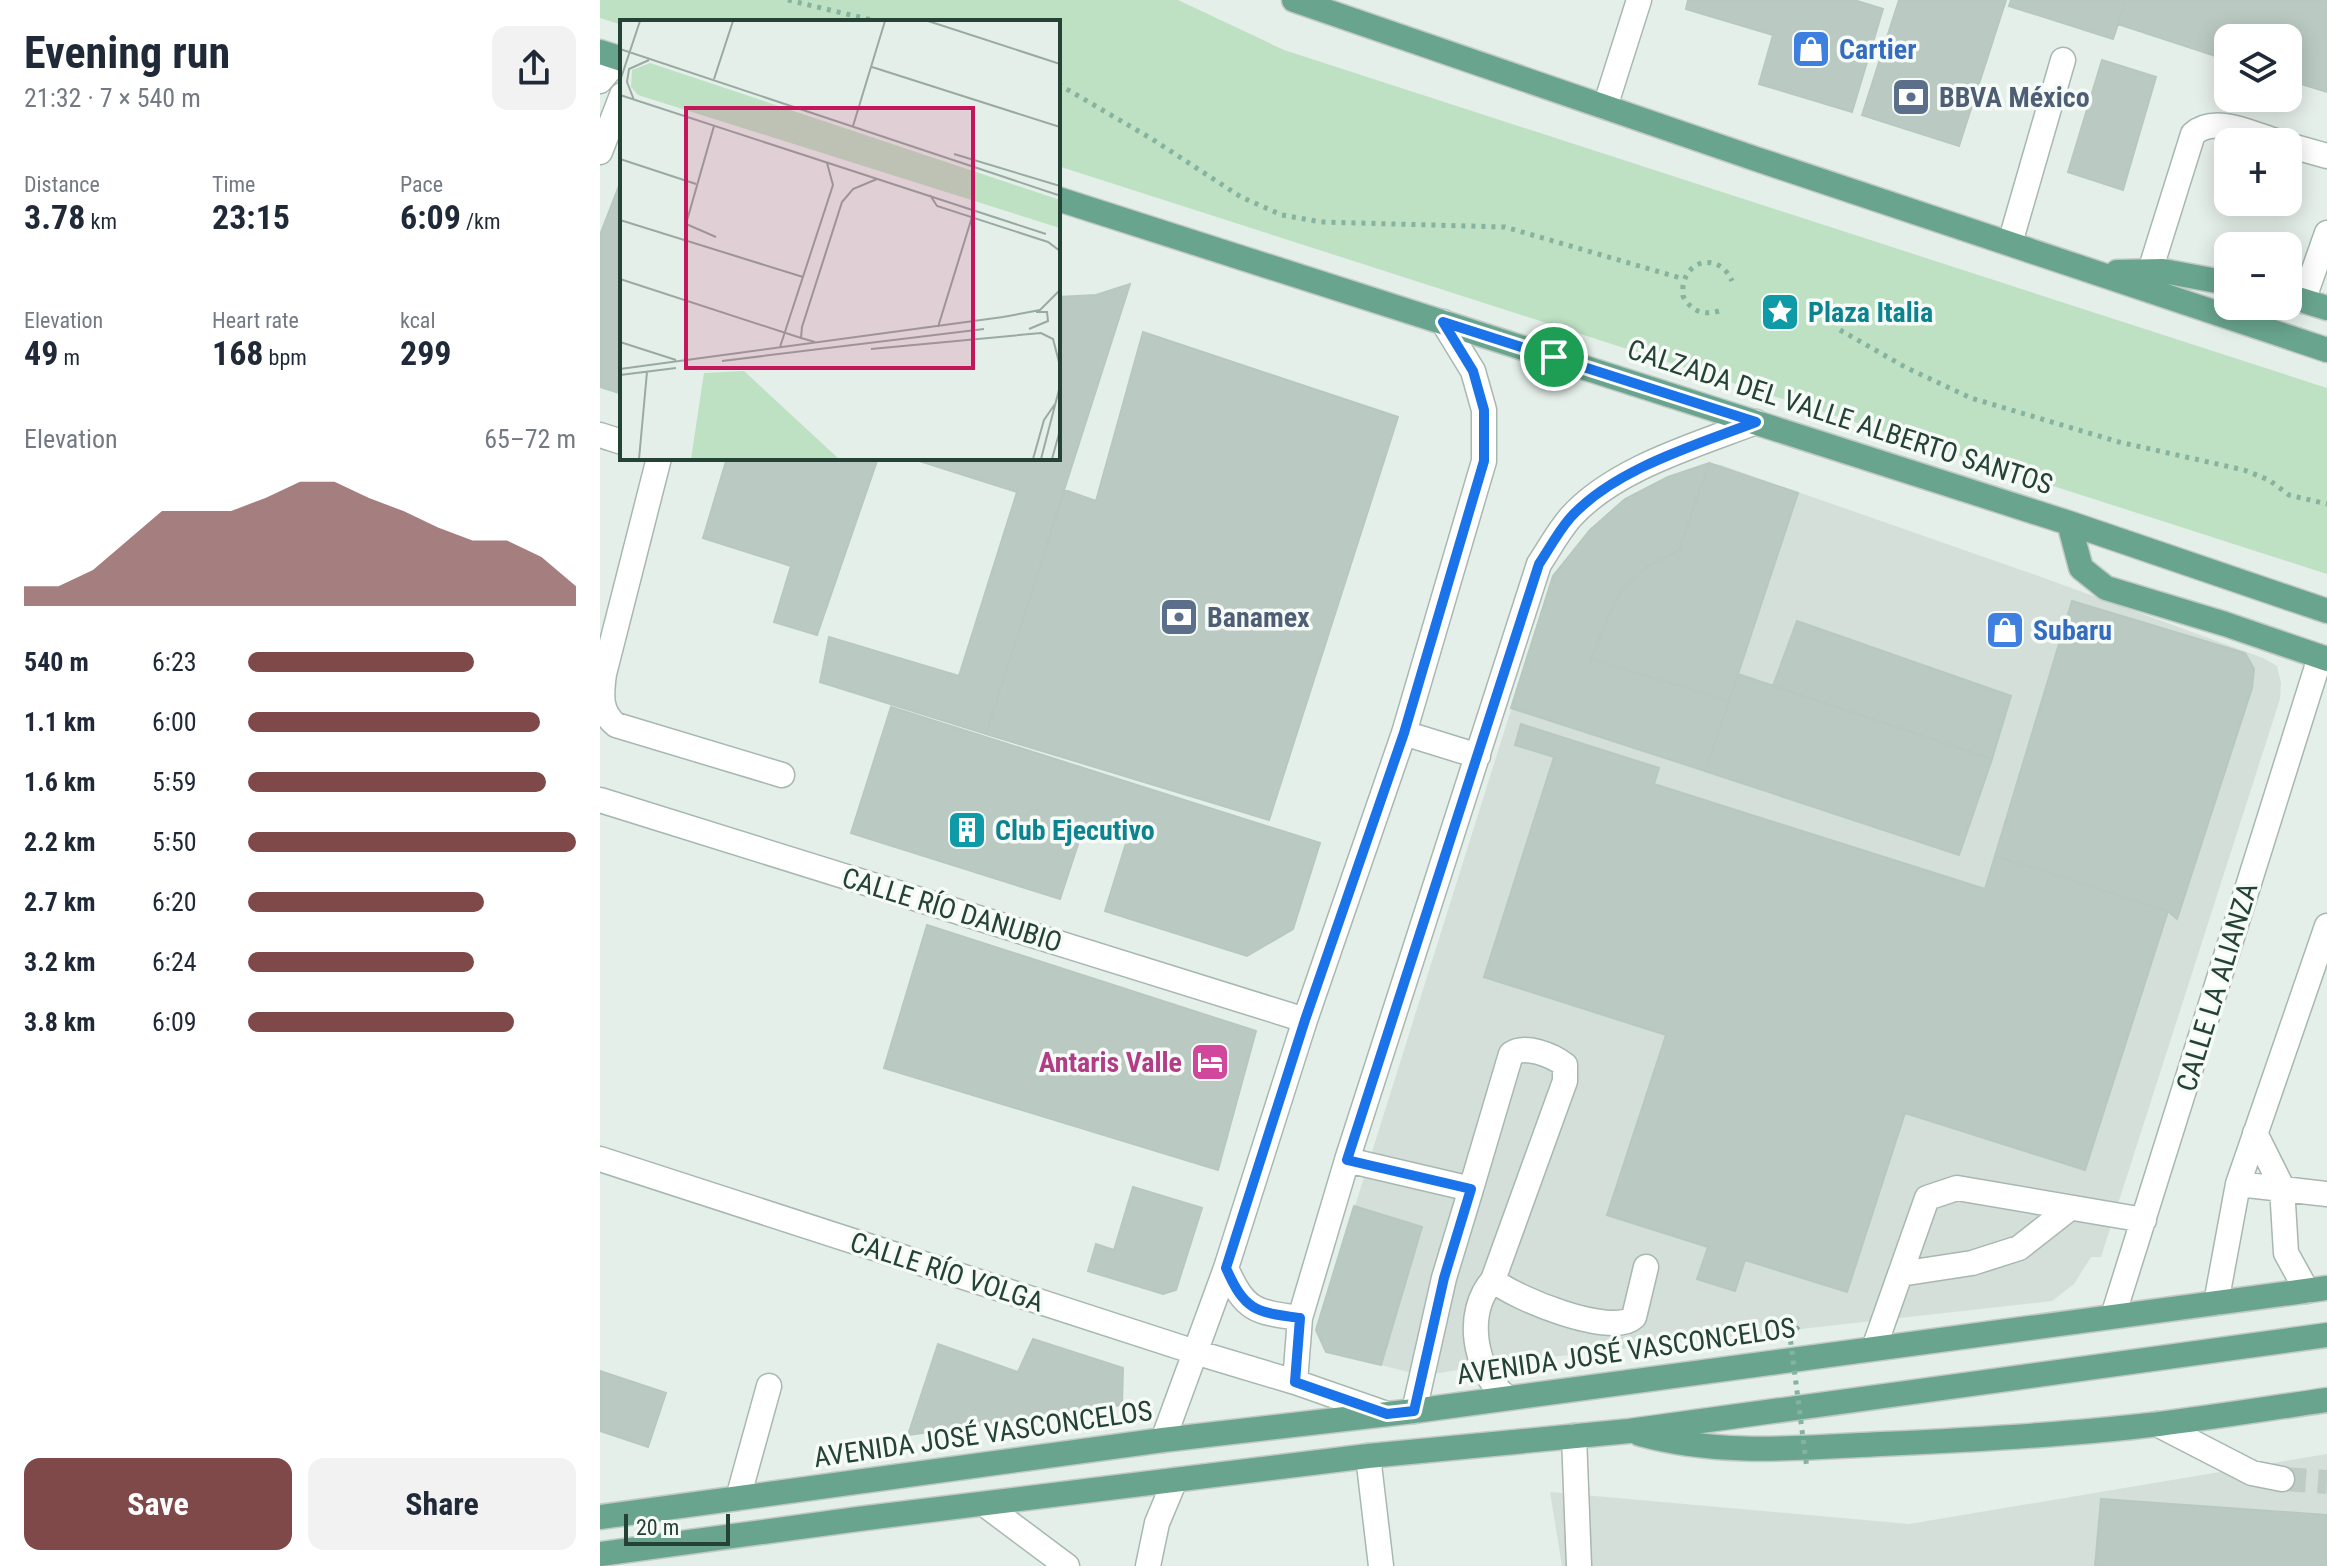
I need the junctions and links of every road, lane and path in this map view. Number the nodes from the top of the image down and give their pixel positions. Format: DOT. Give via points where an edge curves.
graph roads {
  1 [pos="788,0"];
  2 [pos="1294,0"];
  3 [pos="1639,0"];
  4 [pos="872,20"];
  5 [pos="614,56"];
  6 [pos="2063,60"];
  7 [pos="600,81"];
  8 [pos="1060,85"];
  9 [pos="620,100"];
  10 [pos="1605,107"];
  11 [pos="2230,128"];
  12 [pos="2302,149"];
  13 [pos="600,152"];
  14 [pos="2327,156"];
  15 [pos="1060,200"];
  16 [pos="2327,233"];
  17 [pos="2010,243"];
  18 [pos="2150,271"];
  19 [pos="2098,272"];
  20 [pos="1684,279"];
  21 [pos="1732,281"];
  22 [pos="2214,281"];
  23 [pos="2302,285"];
  24 [pos="2302,300"];
  25 [pos="2327,308"];
  26 [pos="1719,311"];
  27 [pos="1443,322"];
  28 [pos="1840,330"];
  29 [pos="2327,350"];
  30 [pos="1756,422"];
  31 [pos="600,435"];
  32 [pos="620,441"];
  33 [pos="658,460"];
  34 [pos="2327,504"];
  35 [pos="2069,523"];
  36 [pos="2327,611"];
  37 [pos="2324,658"];
  38 [pos="600,700"];
  39 [pos="600,700"];
  40 [pos="1404,733"];
  41 [pos="1478,756"];
  42 [pos="782,775"];
  43 [pos="600,800"];
  44 [pos="2327,926"];
  45 [pos="1305,1020"];
  46 [pos="2255,1133"];
  47 [pos="600,1159"];
  48 [pos="1347,1160"];
  49 [pos="2238,1184"];
  50 [pos="2282,1187"];
  51 [pos="1471,1189"];
  52 [pos="2327,1194"];
  53 [pos="2070,1208"];
  54 [pos="2144,1220"];
  55 [pos="1646,1267"];
  56 [pos="1226,1268"];
  57 [pos="1900,1274"];
  58 [pos="1493,1280"];
  59 [pos="2317,1290"];
  60 [pos="2216,1303"];
  61 [pos="2113,1316"];
  62 [pos="1300,1318"];
  63 [pos="1788,1321"];
  64 [pos="2327,1335"];
  65 [pos="1874,1348"];
  66 [pos="1195,1352"];
  67 [pos="1295,1382"];
  68 [pos="769,1386"];
  69 [pos="1506,1397"];
  70 [pos="2327,1400"];
  71 [pos="1414,1411"];
  72 [pos="1387,1414"];
  73 [pos="2157,1424"];
  74 [pos="1629,1431"];
  75 [pos="1574,1436"];
  76 [pos="1163,1440"];
  77 [pos="1368,1456"];
  78 [pos="1807,1469"];
  79 [pos="2282,1479"];
  80 [pos="1175,1480"];
  81 [pos="738,1498"];
  82 [pos="984,1504"];
  83 [pos="600,1517"];
  84 [pos="600,1554"];
  85 [pos="1067,1566"];
  86 [pos="1148,1566"];
  87 [pos="1381,1566"];
  88 [pos="1579,1566"];
  1 -- 4 [label="path"];
  2 -- 10 [label="main road"];
  3 -- 10 [label="street"];
  5 -- 7 [label="street"];
  6 -- 17 [label="street"];
  8 -- 20 [label="path" via="1241,197 1282,215 1321,222 1505,227"];
  9 -- 13 [label="street"];
  10 -- 17 [label="main road"];
  11 -- 18 [label="street" via="2209,124 2193,134"];
  12 -- 14 [label="street"];
  15 -- 27 [label="main road, CALZADA DEL VALLE ALBERTO SANTOS"];
  16 -- 23 [label="street"];
  17 -- 19 [label="main road"];
  18 -- 19 [label="main road"];
  18 -- 22 [label="main road"];
  19 -- 29 [label="main road"];
  20 -- 21 [label="path" via="1693,267 1709,262 1723,268"];
  20 -- 26 [label="path" via="1683,296 1694,309"];
  24 -- 25 [label="main road"];
  27 -- 30 [label="main road, CALZADA DEL VALLE ALBERTO SANTOS"];
  27 -- 40 [label="street" via="1473,371 1484,410 1484,461"];
  28 -- 34 [label="path" via="1971,398 2119,442 2244,470 2289,495"];
  30 -- 35 [label="main road, CALZADA DEL VALLE ALBERTO SANTOS"];
  30 -- 41 [label="street" via="1603,489 1570,518 1539,564"];
  31 -- 32 [label="street"];
  33 -- 38 [label="street"];
  35 -- 36 [label="main road, CALZADA DEL VALLE ALBERTO SANTOS"];
  35 -- 37 [label="main road" via="2081,568 2106,588"];
  37 -- 54 [label="street, CALLE LA ALIANZA"];
  39 -- 42 [label="street" via="602,711 616,725"];
  40 -- 41 [label="street"];
  40 -- 45 [label="street"];
  41 -- 48 [label="street"];
  43 -- 45 [label="street, CALLE RÍO DANUBIO"];
  44 -- 46 [label="street"];
  45 -- 56 [label="street"];
  46 -- 49 [label="street"];
  46 -- 50 [label="street"];
  47 -- 66 [label="street, CALLE RÍO VOLGA"];
  48 -- 51 [label="street"];
  48 -- 62 [label="street"];
  49 -- 50 [label="street"];
  49 -- 60 [label="street"];
  50 -- 52 [label="street"];
  50 -- 59 [label="street" via="2286,1253"];
  51 -- 58 [label="street" via="1511,1054 1524,1049 1560,1061 1567,1071 1565,1081"];
  51 -- 71 [label="street" via="1444,1278"];
  53 -- 54 [label="street"];
  53 -- 57 [label="street" via="2019,1248 1972,1263"];
  53 -- 57 [label="street" via="1957,1188 1927,1198"];
  54 -- 61 [label="street, CALLE LA ALIANZA"];
  55 -- 58 [label="street" via="1634,1317 1623,1323 1574,1318 1519,1297"];
  56 -- 62 [label="street" via="1236,1292 1255,1309"];
  56 -- 66 [label="street"];
  57 -- 65 [label="street"];
  58 -- 69 [label="street" via="1479,1304 1478,1350 1494,1385"];
  59 -- 60 [label="main road, AVENIDA JOSÉ VASCONCELOS"];
  60 -- 61 [label="main road, AVENIDA JOSÉ VASCONCELOS"];
  61 -- 65 [label="main road, AVENIDA JOSÉ VASCONCELOS"];
  62 -- 67 [label="street"];
  63 -- 78 [label="path, bridge"];
  64 -- 74 [label="main road"];
  65 -- 69 [label="main road, AVENIDA JOSÉ VASCONCELOS"];
  66 -- 67 [label="street, CALLE RÍO VOLGA"];
  66 -- 76 [label="street"];
  67 -- 72 [label="street, CALLE RÍO VOLGA"];
  68 -- 81 [label="street"];
  69 -- 71 [label="main road, AVENIDA JOSÉ VASCONCELOS"];
  70 -- 73 [label="main road"];
  71 -- 72 [label="main road, AVENIDA JOSÉ VASCONCELOS"];
  72 -- 76 [label="main road, AVENIDA JOSÉ VASCONCELOS"];
  73 -- 74 [label="main road" via="1982,1440 1769,1450 1674,1443"];
  73 -- 79 [label="street" via="2252,1473"];
  74 -- 75 [label="main road"];
  75 -- 77 [label="main road"];
  75 -- 88 [label="street"];
  76 -- 81 [label="main road, AVENIDA JOSÉ VASCONCELOS"];
  77 -- 80 [label="main road"];
  77 -- 87 [label="street"];
  80 -- 82 [label="main road"];
  80 -- 86 [label="street" via="1157,1523"];
  81 -- 83 [label="main road, AVENIDA JOSÉ VASCONCELOS"];
  82 -- 84 [label="main road"];
  82 -- 85 [label="street"];
}
